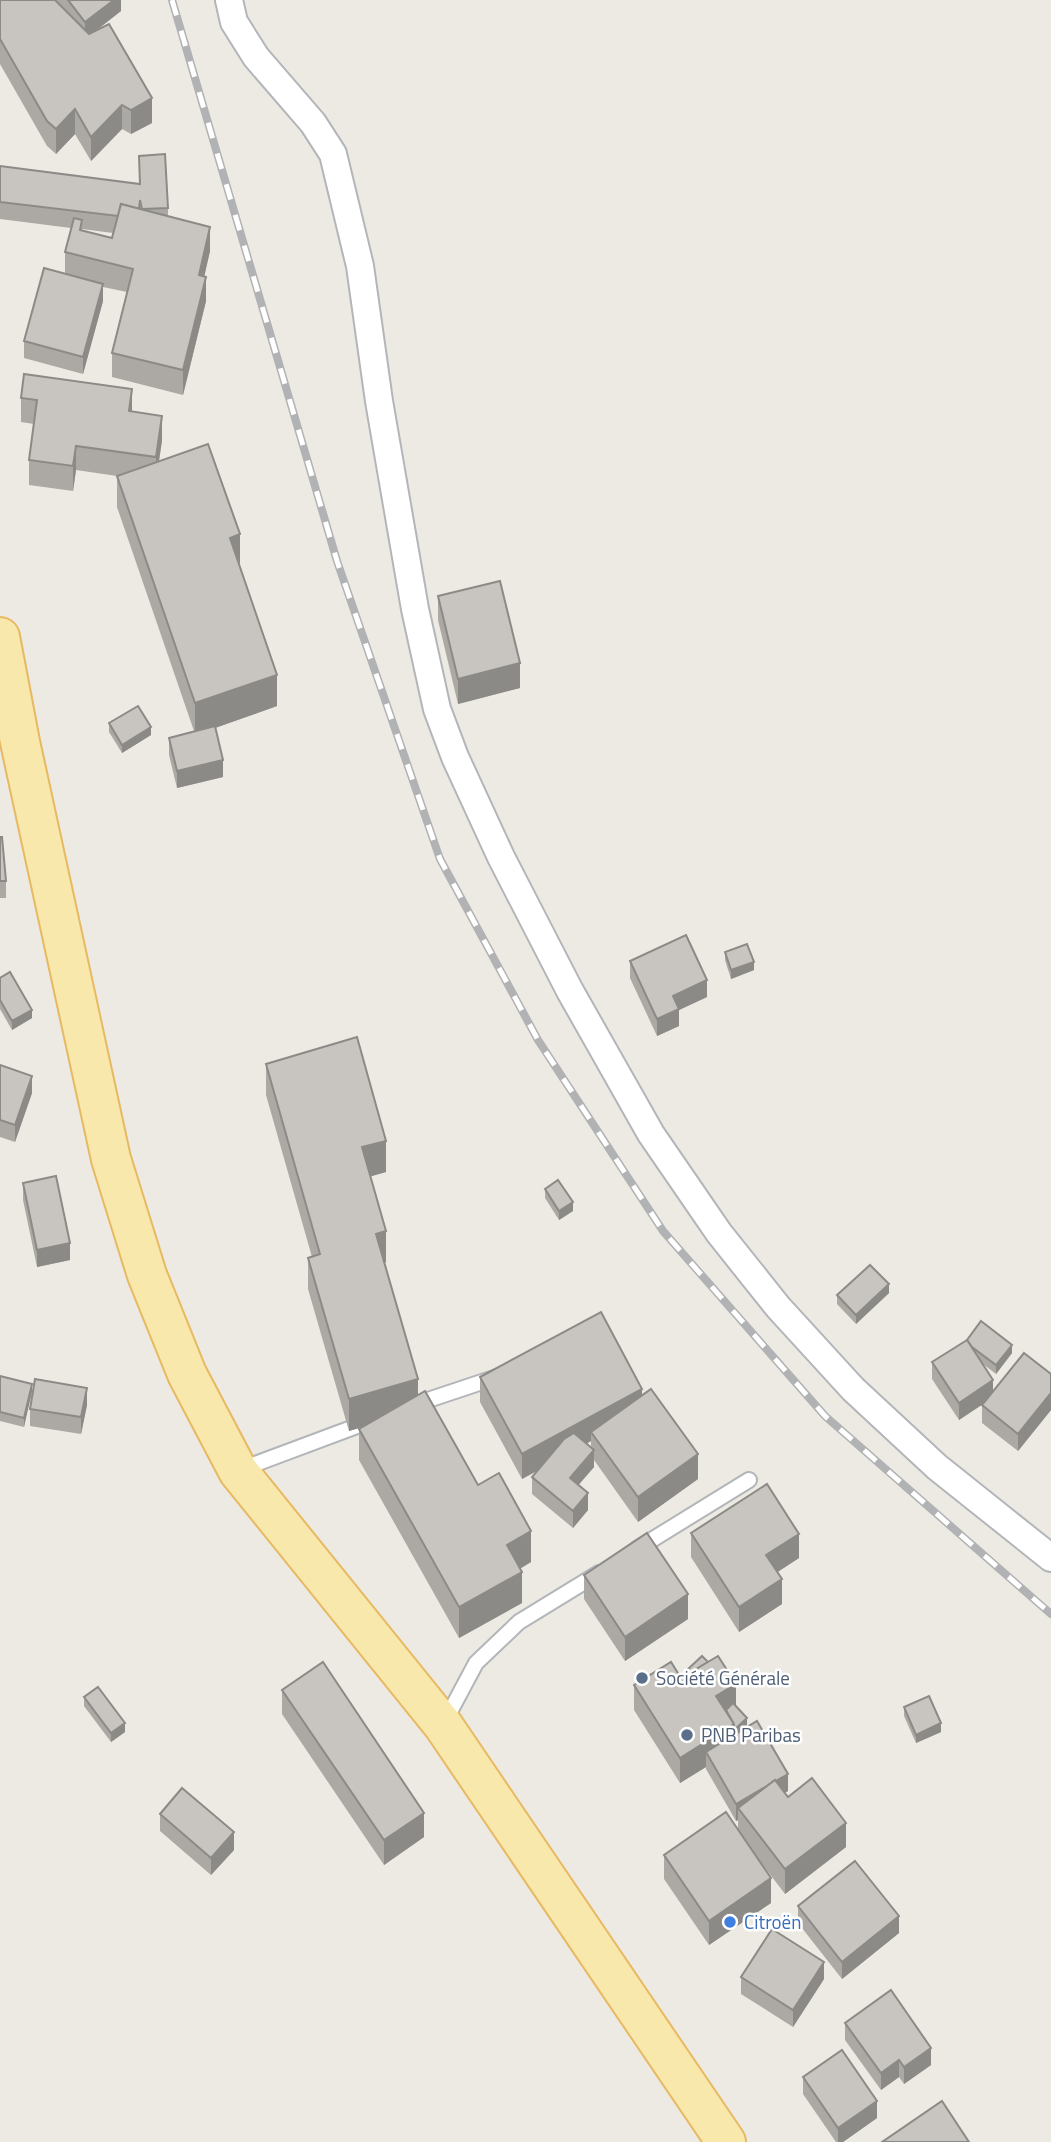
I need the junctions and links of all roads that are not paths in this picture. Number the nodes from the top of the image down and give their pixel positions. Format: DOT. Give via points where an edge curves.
graph roads {
  1 [pos="229,0"];
  2 [pos="0,637"];
  3 [pos="515,1371"];
  4 [pos="401,1409"];
  5 [pos="376,1419"];
  6 [pos="238,1471"];
  7 [pos="749,1480"];
  8 [pos="1051,1558"];
  9 [pos="443,1725"];
  10 [pos="726,2142"];
  1 -- 8 [label="street" via="234,22 256,57 313,122 333,154 360,266 415,609 437,709 501,857 570,991 651,1134 719,1233 778,1307 853,1389 937,1467"];
  2 -- 6 [label="main road" via="111,1159 146,1275 187,1374"];
  3 -- 4 [label="lane"];
  5 -- 6 [label="lane"];
  6 -- 9 [label="main road"];
  7 -- 9 [label="lane" via="519,1622 476,1663"];
  9 -- 10 [label="main road"];
}
